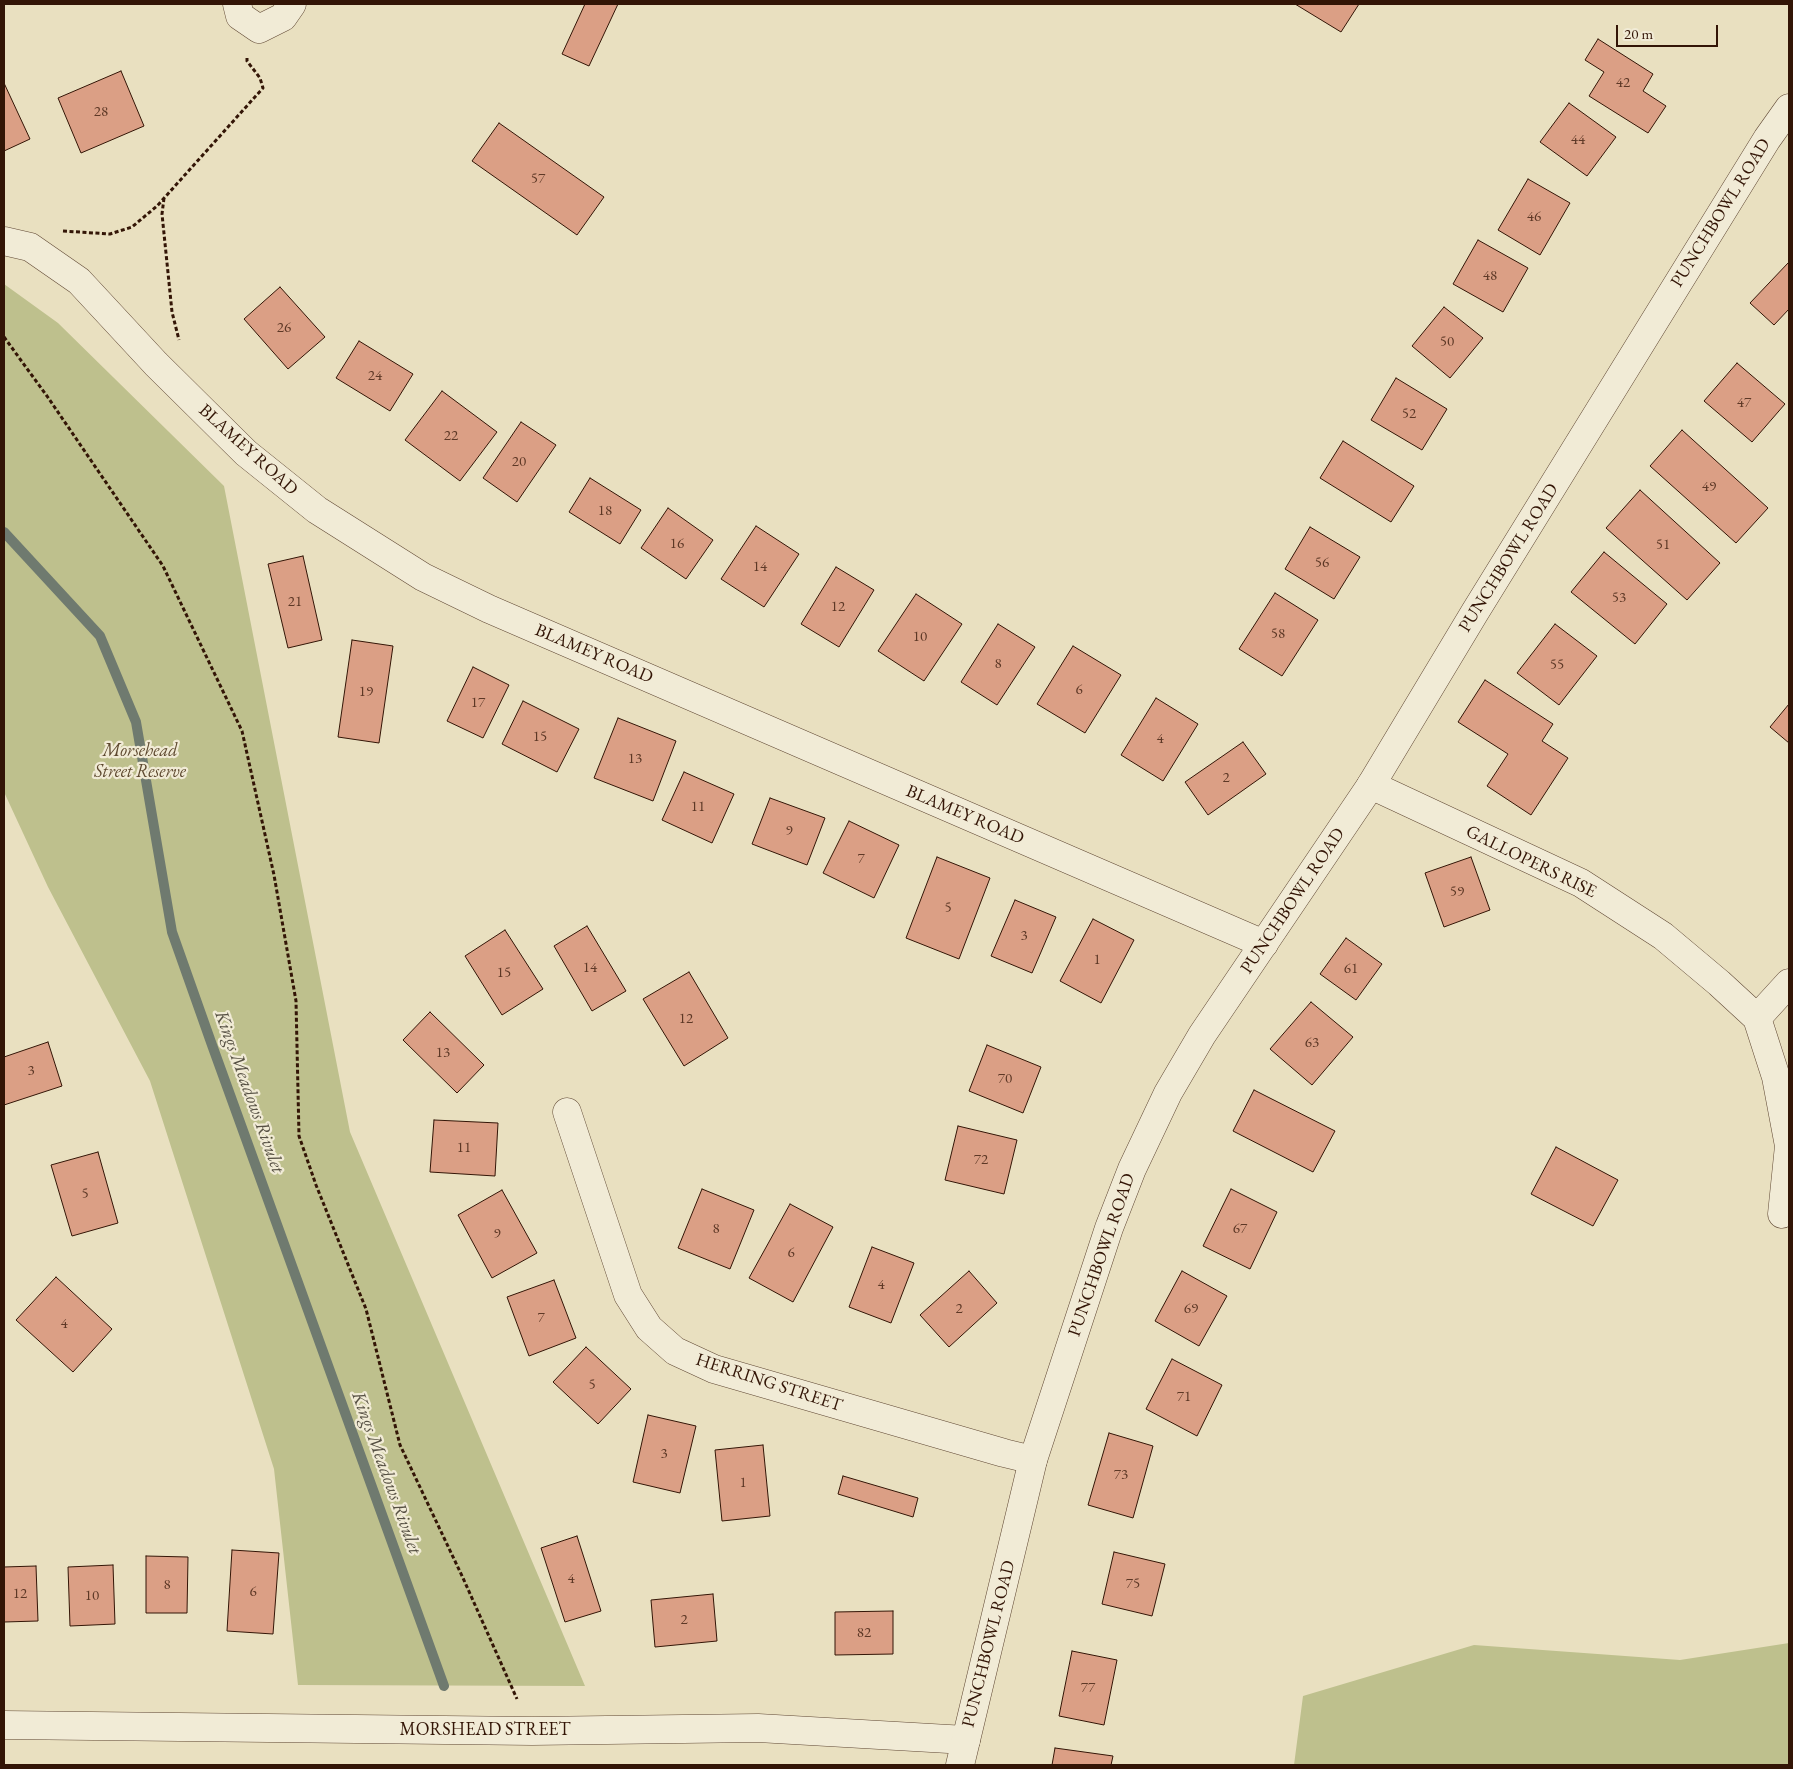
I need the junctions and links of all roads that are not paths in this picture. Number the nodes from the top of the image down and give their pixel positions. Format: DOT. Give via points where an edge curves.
graph roads {
  1 [pos="237,4"];
  2 [pos="292,4"];
  3 [pos="1789,108"];
  4 [pos="4,241"];
  5 [pos="1372,786"];
  6 [pos="1264,944"];
  7 [pos="1789,982"];
  8 [pos="1757,1018"];
  9 [pos="567,1112"];
  10 [pos="1782,1214"];
  11 [pos="1033,1460"];
  12 [pos="4,1725"];
  13 [pos="963,1752"];
  1 -- 2 [label="street" via="240,16 258,29 283,17"];
  3 -- 5 [label="street, PUNCHBOWL ROAD" via="1480,604"];
  4 -- 6 [label="street, BLAMEY ROAD" via="30,247 79,281 156,364 246,453 317,510 423,577 498,613"];
  5 -- 6 [label="street, PUNCHBOWL ROAD"];
  5 -- 8 [label="street, GALLOPERS RISE" via="1581,883 1663,936"];
  6 -- 11 [label="street, PUNCHBOWL ROAD" via="1202,1035 1168,1093 1132,1169 1093,1275"];
  7 -- 8 [label="street"];
  8 -- 10 [label="street, GALLOPERS RISE" via="1776,1078 1789,1146"];
  9 -- 11 [label="street, HERRING STREET" via="628,1295 649,1328 675,1351 714,1369"];
  11 -- 13 [label="street, PUNCHBOWL ROAD"];
  12 -- 13 [label="street, MORSHEAD STREET" via="532,1731 758,1728"];
}
